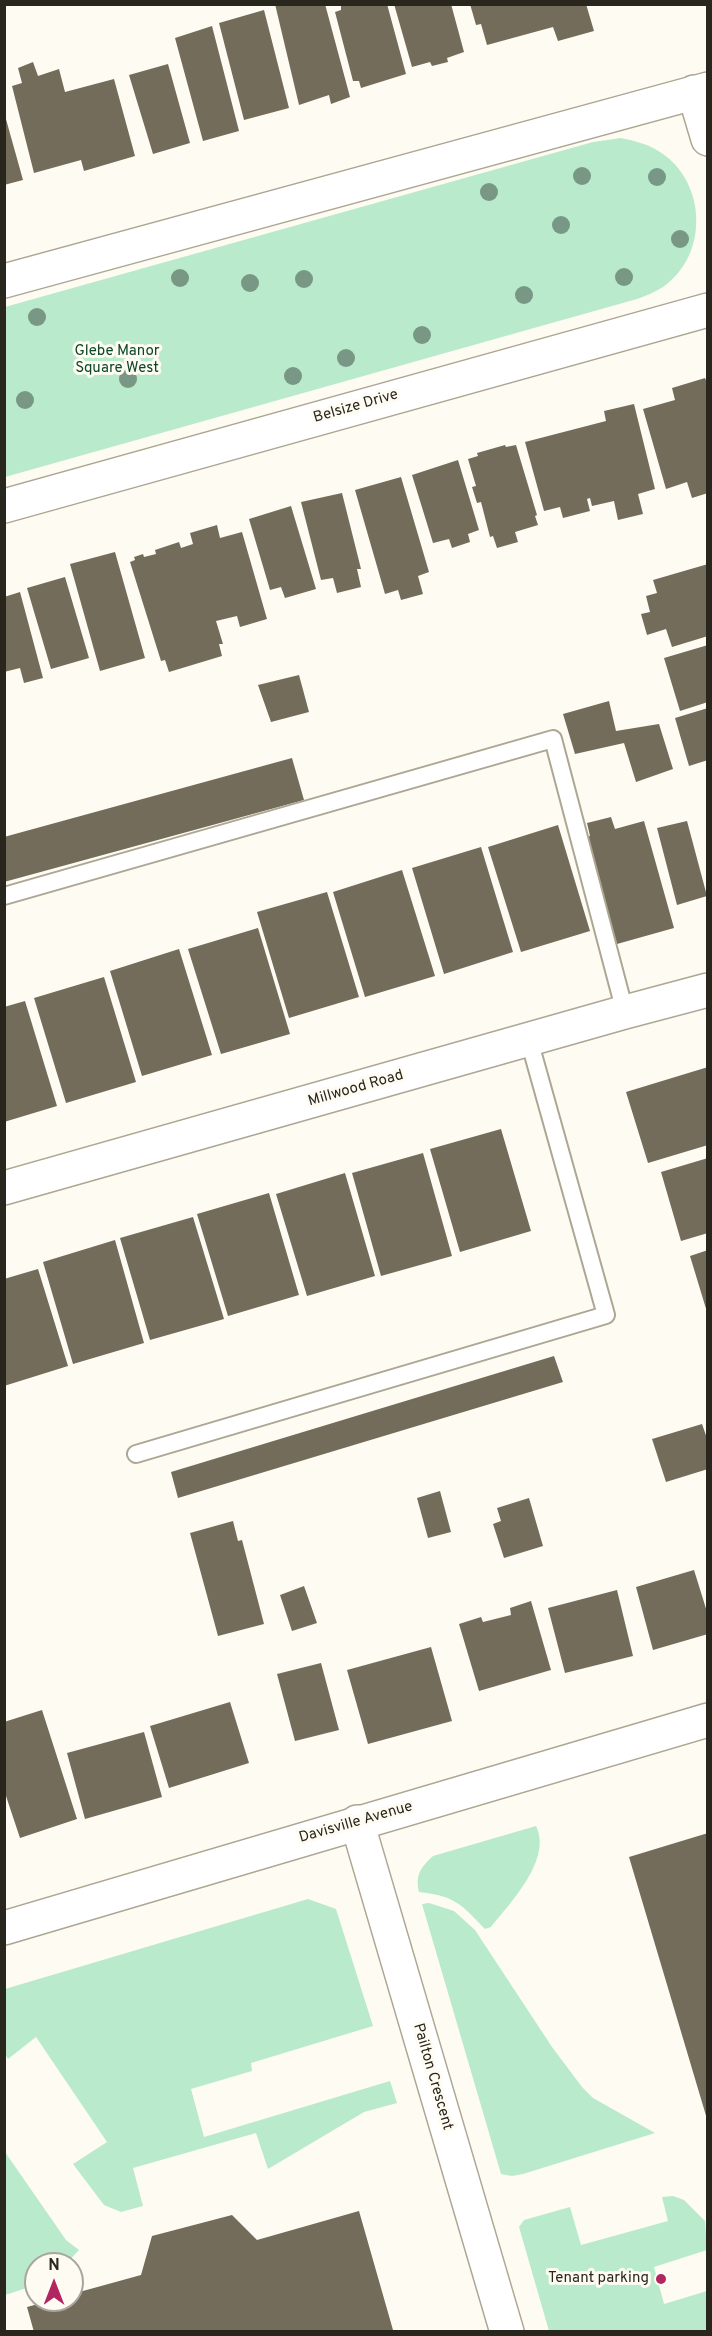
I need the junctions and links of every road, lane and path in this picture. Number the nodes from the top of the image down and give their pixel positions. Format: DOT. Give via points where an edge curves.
graph roads {
  1 [pos="701,91"];
  2 [pos="708,139"];
  3 [pos="4,281"];
  4 [pos="708,310"];
  5 [pos="4,506"];
  6 [pos="4,896"];
  7 [pos="708,990"];
  8 [pos="625,1012"];
  9 [pos="529,1040"];
  10 [pos="4,1188"];
  11 [pos="136,1454"];
  12 [pos="708,1720"];
  13 [pos="357,1822"];
  14 [pos="4,1928"];
  15 [pos="507,2331"];
  1 -- 2 [label="street"];
  1 -- 3 [label="street"];
  4 -- 5 [label="street, Belsize Drive"];
  6 -- 8 [label="lane" via="553,739"];
  7 -- 8 [label="street, Millwood Road"];
  8 -- 9 [label="street, Millwood Road"];
  9 -- 10 [label="street, Millwood Road"];
  9 -- 11 [label="lane" via="606,1315"];
  12 -- 13 [label="street, Davisville Avenue"];
  13 -- 14 [label="street, Davisville Avenue"];
  13 -- 15 [label="street, Pailton Crescent"];
}
